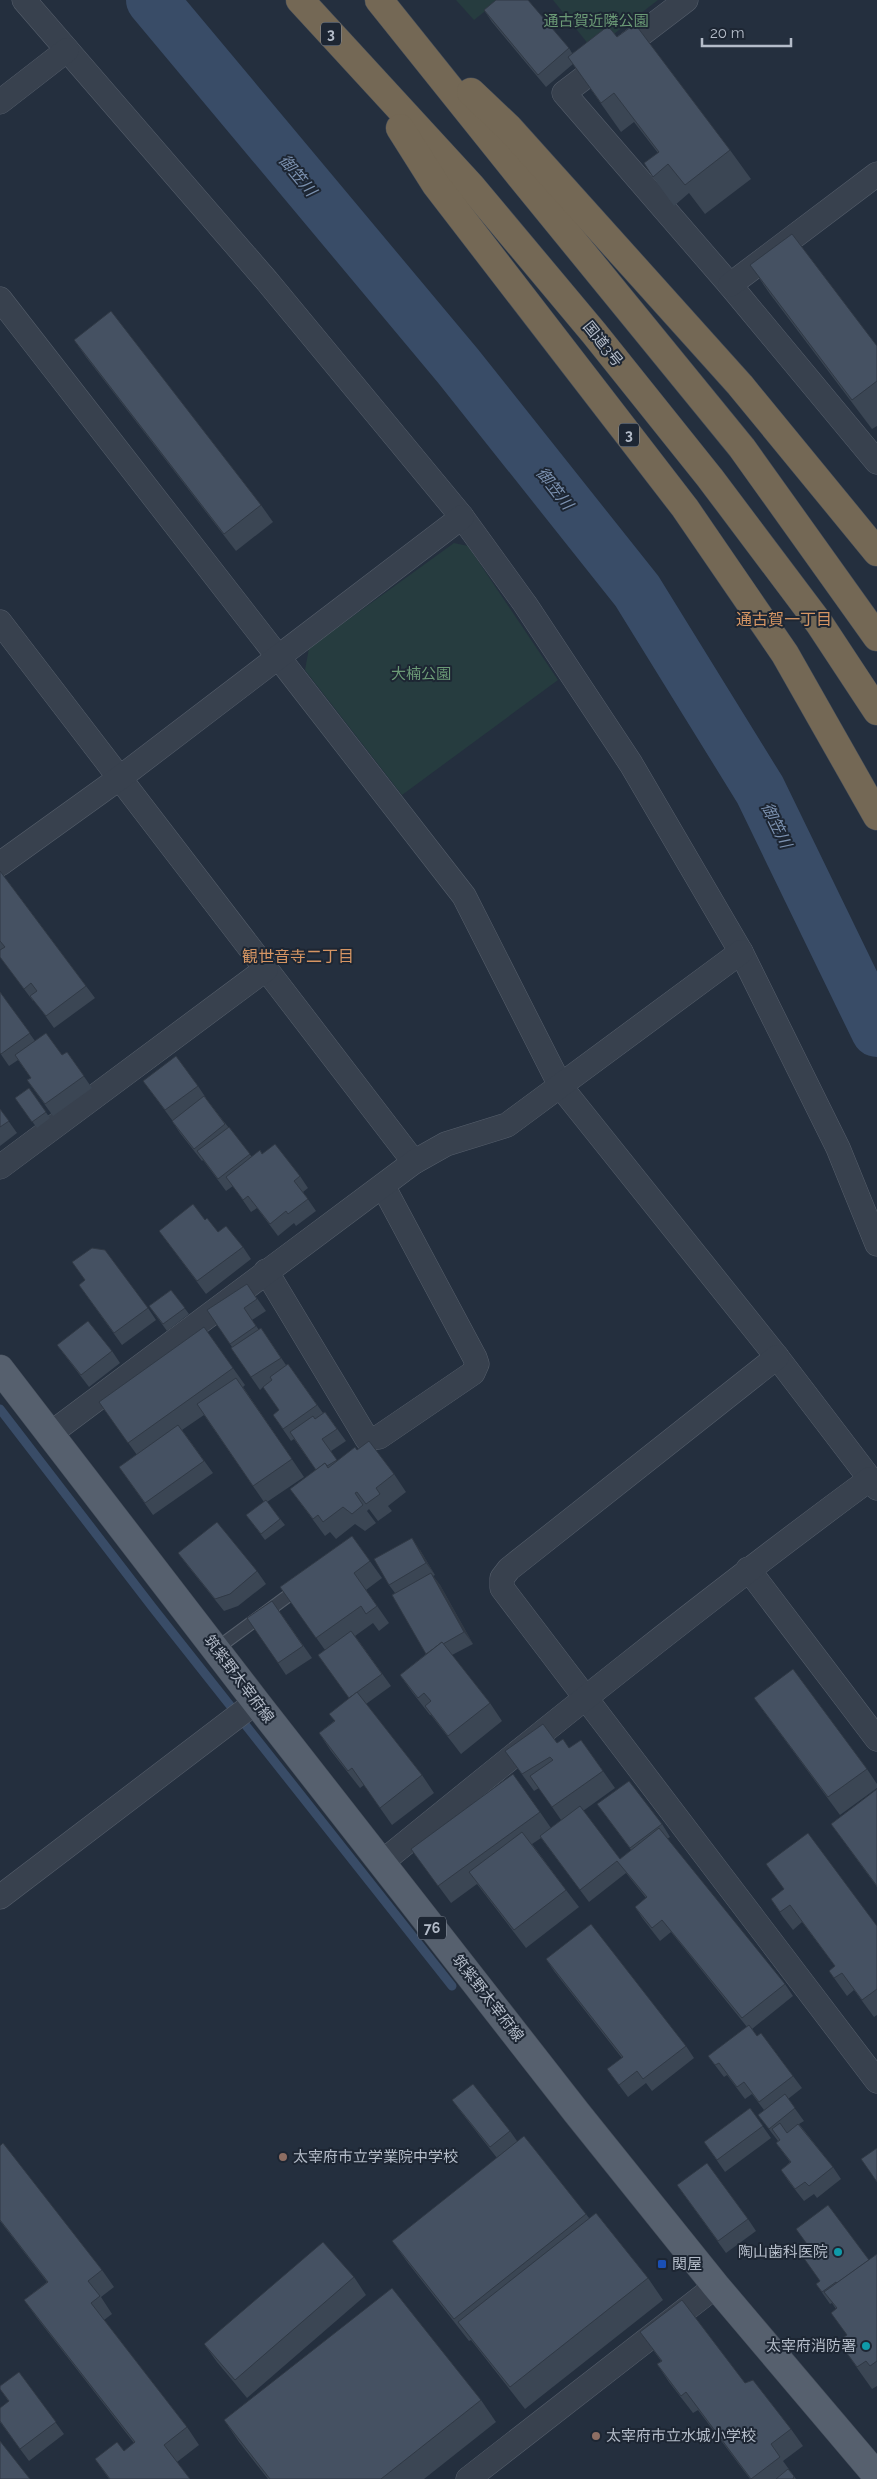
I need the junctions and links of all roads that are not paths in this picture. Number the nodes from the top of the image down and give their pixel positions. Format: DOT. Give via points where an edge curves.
graph roads {
  1 [pos="24,0"];
  2 [pos="300,0"];
  3 [pos="379,0"];
  4 [pos="686,0"];
  5 [pos="400,23"];
  6 [pos="68,50"];
  7 [pos="362,68"];
  8 [pos="0,102"];
  9 [pos="877,174"];
  10 [pos="730,285"];
  11 [pos="0,299"];
  12 [pos="877,462"];
  13 [pos="462,516"];
  14 [pos="877,552"];
  15 [pos="0,622"];
  16 [pos="877,637"];
  17 [pos="279,657"];
  18 [pos="877,711"];
  19 [pos="121,777"];
  20 [pos="877,816"];
  21 [pos="0,864"];
  22 [pos="741,952"];
  23 [pos="266,969"];
  24 [pos="561,1087"];
  25 [pos="414,1162"];
  26 [pos="0,1168"];
  27 [pos="383,1186"];
  28 [pos="877,1244"];
  29 [pos="266,1270"];
  30 [pos="778,1357"];
  31 [pos="0,1369"];
  32 [pos="50,1434"];
  33 [pos="874,1483"];
  34 [pos="748,1569"];
  35 [pos="307,1581"];
  36 [pos="216,1649"];
  37 [pos="584,1698"];
  38 [pos="252,1705"];
  39 [pos="877,1739"];
  40 [pos="381,1862"];
  41 [pos="0,1897"];
  42 [pos="877,2081"];
  43 [pos="716,2286"];
  44 [pos="877,2476"];
  45 [pos="468,2479"];
  1 -- 6 [label="street"];
  2 -- 7 [label="highway, 国道3号 / 3"];
  3 -- 5 [label="highway"];
  4 -- 10 [label="street" via="564,93"];
  5 -- 14 [label="highway" via="522,142 740,385"];
  5 -- 16 [label="highway" via="742,448"];
  6 -- 8 [label="street"];
  6 -- 13 [label="street" via="267,281"];
  7 -- 18 [label="highway, 国道3号 / 3" via="471,186 667,424 819,623"];
  7 -- 20 [label="highway, 3" via="436,184 691,516 785,654"];
  9 -- 10 [label="street"];
  10 -- 12 [label="street"];
  11 -- 17 [label="street"];
  13 -- 17 [label="street"];
  13 -- 22 [label="street" via="525,604 631,764"];
  15 -- 19 [label="street"];
  17 -- 19 [label="street"];
  17 -- 24 [label="street" via="464,896"];
  19 -- 21 [label="street"];
  19 -- 23 [label="street"];
  22 -- 24 [label="street"];
  22 -- 28 [label="street" via="838,1148"];
  23 -- 25 [label="street"];
  23 -- 26 [label="street"];
  24 -- 25 [label="street" via="507,1125 446,1144"];
  24 -- 30 [label="street"];
  25 -- 27 [label="street"];
  27 -- 29 [label="street"];
  27 -- 29 [label="street" via="478,1364 473,1373 379,1437 367,1440"];
  29 -- 32 [label="street"];
  30 -- 33 [label="street"];
  30 -- 37 [label="street" via="509,1569 502,1578 502,1588"];
  31 -- 32 [label="main road, 筑紫野太宰府線 / 76"];
  32 -- 36 [label="main road, 筑紫野太宰府線 / 76"];
  33 -- 34 [label="street"];
  34 -- 37 [label="street"];
  34 -- 39 [label="street"];
  35 -- 36 [label="lane"];
  36 -- 38 [label="main road, 筑紫野太宰府線 / 76"];
  37 -- 40 [label="street"];
  37 -- 42 [label="street"];
  38 -- 40 [label="main road, 筑紫野太宰府線 / 76"];
  38 -- 41 [label="street"];
  40 -- 43 [label="main road, 筑紫野太宰府線 / 76"];
  43 -- 44 [label="main road, 筑紫野太宰府線 / 76"];
  43 -- 45 [label="street"];
}
